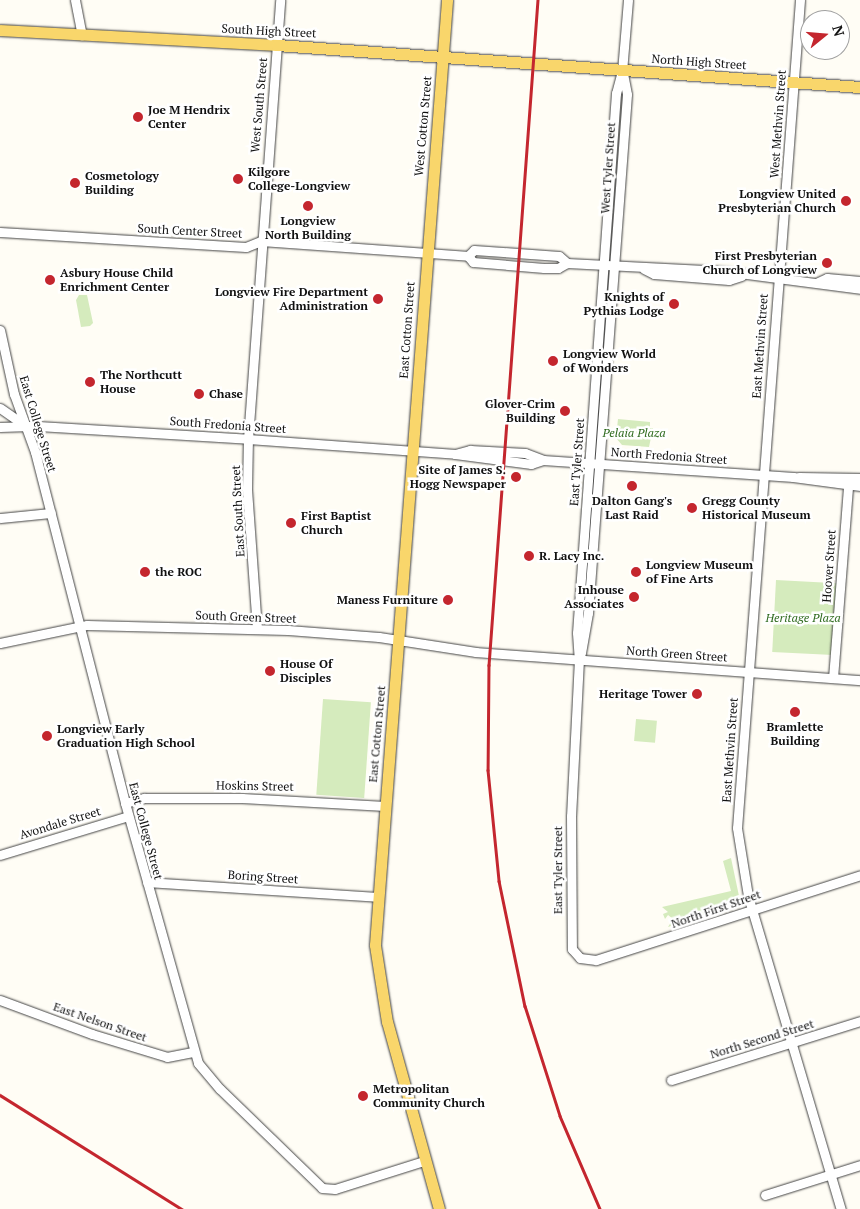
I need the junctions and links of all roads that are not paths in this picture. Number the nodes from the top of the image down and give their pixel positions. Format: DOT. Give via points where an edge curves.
graph roads {
  1 [pos="75,0"];
  2 [pos="280,0"];
  3 [pos="447,0"];
  4 [pos="628,0"];
  5 [pos="800,0"];
  6 [pos="0,30"];
  7 [pos="82,35"];
  8 [pos="277,45"];
  9 [pos="443,56"];
  10 [pos="537,64"];
  11 [pos="622,71"];
  12 [pos="794,82"];
  13 [pos="860,87"];
  14 [pos="0,232"];
  15 [pos="261,241"];
  16 [pos="426,254"];
  17 [pos="468,256"];
  18 [pos="567,263"];
  19 [pos="604,266"];
  20 [pos="614,267"];
  21 [pos="778,279"];
  22 [pos="860,281"];
  23 [pos="818,282"];
  24 [pos="860,290"];
  25 [pos="0,330"];
  26 [pos="0,408"];
  27 [pos="26,426"];
  28 [pos="0,427"];
  29 [pos="248,439"];
  30 [pos="412,451"];
  31 [pos="504,457"];
  32 [pos="589,463"];
  33 [pos="599,464"];
  34 [pos="764,475"];
  35 [pos="793,477"];
  36 [pos="860,478"];
  37 [pos="848,486"];
  38 [pos="860,486"];
  39 [pos="51,513"];
  40 [pos="0,518"];
  41 [pos="78,626"];
  42 [pos="257,629"];
  43 [pos="399,639"];
  44 [pos="0,642"];
  45 [pos="492,653"];
  46 [pos="579,659"];
  47 [pos="748,671"];
  48 [pos="834,678"];
  49 [pos="860,680"];
  50 [pos="125,803"];
  51 [pos="385,806"];
  52 [pos="128,816"];
  53 [pos="0,855"];
  54 [pos="860,875"];
  55 [pos="147,882"];
  56 [pos="377,897"];
  57 [pos="752,910"];
  58 [pos="580,958"];
  59 [pos="0,1000"];
  60 [pos="860,1021"];
  61 [pos="790,1043"];
  62 [pos="193,1052"];
  63 [pos="672,1080"];
  64 [pos="424,1161"];
  65 [pos="860,1165"];
  66 [pos="830,1174"];
  67 [pos="765,1195"];
  68 [pos="439,1209"];
  69 [pos="841,1209"];
  1 -- 7 [label="street"];
  2 -- 8 [label="street, West South Street"];
  3 -- 9 [label="main road, West Cotton Street"];
  4 -- 11 [label="street, West Tyler Street"];
  5 -- 12 [label="street, West Methvin Street"];
  6 -- 7 [label="main road, South High Street"];
  7 -- 8 [label="main road, South High Street"];
  8 -- 9 [label="main road, South High Street"];
  8 -- 15 [label="street, West South Street"];
  9 -- 10 [label="main road, South High Street"];
  9 -- 16 [label="main road, West Cotton Street"];
  10 -- 11 [label="main road, North High Street"];
  11 -- 12 [label="main road, North High Street"];
  11 -- 19 [label="street, West Tyler Street" via="616,93"];
  11 -- 20 [label="street, West Tyler Street" via="626,94"];
  12 -- 13 [label="main road, North High Street"];
  12 -- 21 [label="street, West Methvin Street"];
  14 -- 15 [label="street, South Center Street" via="246,247"];
  15 -- 16 [label="street, South Center Street"];
  15 -- 29 [label="street, East South Street"];
  16 -- 17 [label="street, South Center Street"];
  16 -- 30 [label="main road, East Cotton Street"];
  17 -- 18 [label="street, South Center Street" via="473,262 519,266 558,268"];
  17 -- 18 [label="street, South Center Street" via="474,250 559,256"];
  18 -- 19 [label="street"];
  19 -- 20 [label="street"];
  19 -- 32 [label="street, East Tyler Street"];
  20 -- 21 [label="street" via="729,280 741,276"];
  20 -- 33 [label="street, East Tyler Street"];
  21 -- 23 [label="street"];
  21 -- 34 [label="street, East Methvin Street"];
  22 -- 23 [label="street" via="827,278"];
  23 -- 24 [label="street"];
  25 -- 27 [label="street, East College Street" via="14,394"];
  26 -- 27 [label="street"];
  27 -- 28 [label="street, South Fredonia Street"];
  27 -- 29 [label="street, South Fredonia Street"];
  27 -- 39 [label="street, East College Street"];
  29 -- 30 [label="street, South Fredonia Street"];
  29 -- 42 [label="street, East South Street" via="247,488"];
  30 -- 31 [label="street, South Fredonia Street" via="455,454 470,450"];
  30 -- 43 [label="main road, East Cotton Street"];
  31 -- 32 [label="street, North Fredonia Street" via="532,454 542,460"];
  32 -- 33 [label="street, North Fredonia Street"];
  32 -- 46 [label="street, East Tyler Street" via="577,634"];
  33 -- 34 [label="street, North Fredonia Street"];
  33 -- 46 [label="street, East Tyler Street" via="586,634"];
  34 -- 35 [label="street, North Fredonia Street"];
  34 -- 47 [label="street, East Methvin Street"];
  35 -- 36 [label="street, North Fredonia Street" via="811,474"];
  35 -- 37 [label="street, North Fredonia Street"];
  37 -- 38 [label="street, North Fredonia Street"];
  37 -- 48 [label="street, Hoover Street"];
  39 -- 40 [label="street"];
  39 -- 41 [label="street, East College Street"];
  41 -- 42 [label="street, South Green Street"];
  41 -- 44 [label="street, South Green Street"];
  41 -- 50 [label="street, East College Street"];
  42 -- 43 [label="street, South Green Street"];
  43 -- 45 [label="street, South Green Street"];
  43 -- 51 [label="main road, East Cotton Street"];
  45 -- 46 [label="street, North Green Street"];
  46 -- 47 [label="street, North Green Street"];
  46 -- 58 [label="street, East Tyler Street" via="571,816 571,941 572,949"];
  47 -- 48 [label="street, North Green Street"];
  47 -- 57 [label="street, East Methvin Street" via="737,828 741,866"];
  48 -- 49 [label="street, North Green Street"];
  50 -- 51 [label="street, Hoskins Street" via="144,798 242,798"];
  50 -- 52 [label="street, East College Street"];
  51 -- 56 [label="main road, East Cotton Street"];
  52 -- 53 [label="street, Avondale Street"];
  52 -- 55 [label="street, East College Street"];
  54 -- 57 [label="street, North First Street"];
  55 -- 56 [label="street, Boring Street"];
  55 -- 62 [label="street, East College Street"];
  56 -- 64 [label="main road, East Cotton Street" via="375,945 379,987"];
  57 -- 58 [label="street, North First Street" via="604,958 592,961"];
  57 -- 61 [label="street, East Methvin Street"];
  59 -- 62 [label="street, East Nelson Street" via="167,1057"];
  60 -- 61 [label="street, North Second Street"];
  61 -- 63 [label="street, North Second Street"];
  61 -- 66 [label="street, East Methvin Street"];
  62 -- 64 [label="street, East College Street" via="220,1089 322,1188 336,1189"];
  64 -- 68 [label="main road, East Cotton Street"];
  65 -- 66 [label="street"];
  66 -- 67 [label="street"];
  66 -- 69 [label="street, East Methvin Street"];
}
